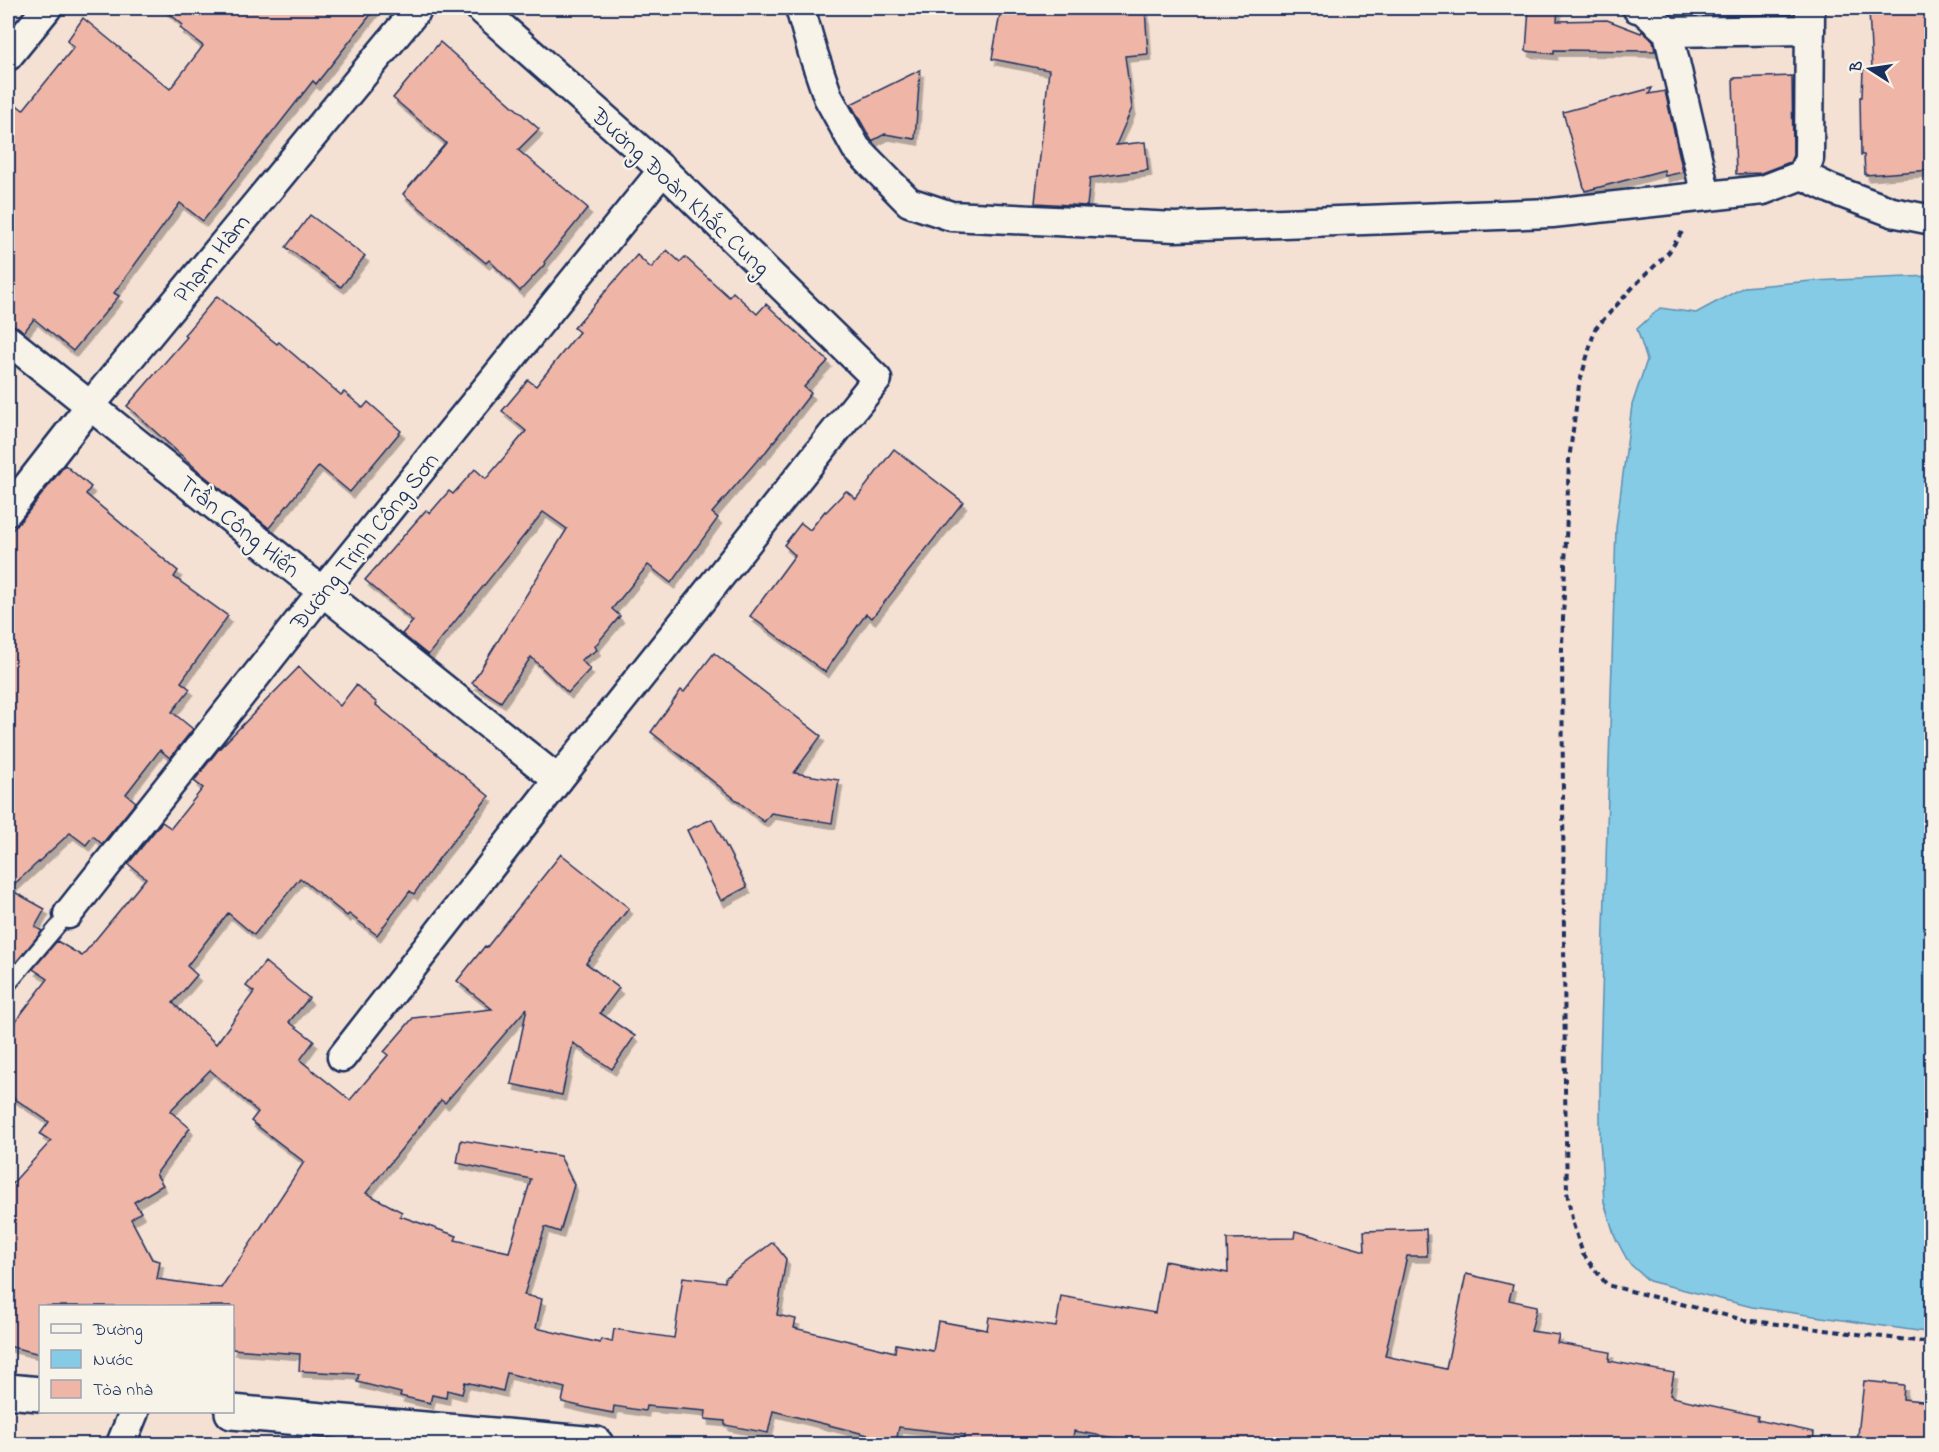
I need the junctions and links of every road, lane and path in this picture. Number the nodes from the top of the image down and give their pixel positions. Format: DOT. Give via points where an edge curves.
graph roads {
  1 [pos="47,8"];
  2 [pos="418,8"];
  3 [pos="480,8"];
  4 [pos="800,8"];
  5 [pos="1637,8"];
  6 [pos="1810,19"];
  7 [pos="1668,32"];
  8 [pos="8,56"];
  9 [pos="663,170"];
  10 [pos="1802,175"];
  11 [pos="1706,196"];
  12 [pos="1932,220"];
  13 [pos="8,340"];
  14 [pos="90,406"];
  15 [pos="8,511"];
  16 [pos="322,592"];
  17 [pos="558,780"];
  18 [pos="68,914"];
  19 [pos="8,985"];
  20 [pos="342,1057"];
  21 [pos="1932,1343"];
  22 [pos="8,1391"];
  23 [pos="39,1394"];
  24 [pos="234,1412"];
  25 [pos="134,1413"];
  26 [pos="121,1444"];
  27 [pos="596,1444"];
  1 -- 8 [label="street"];
  2 -- 14 [label="street, Phạm Hàm"];
  3 -- 9 [label="street, Đường Đoàn Khắc Cung"];
  4 -- 11 [label="street" via="828,97 856,148 909,202 951,216 1175,227 1552,213"];
  5 -- 7 [label="street"];
  6 -- 7 [label="street"];
  6 -- 10 [label="street" via="1809,159"];
  7 -- 11 [label="street"];
  9 -- 16 [label="street, Đường Trịnh Công Sơn"];
  9 -- 17 [label="street, Đường Đoàn Khắc Cung" via="877,379"];
  10 -- 11 [label="street" via="1763,190"];
  10 -- 12 [label="street" via="1892,212"];
  11 -- 21 [label="path" via="1669,252 1595,329 1579,385 1571,449 1562,658 1567,1192 1573,1224 1583,1254 1607,1285 1744,1320"];
  13 -- 14 [label="street, Trần Công Hiến"];
  14 -- 15 [label="street, Phạm Hàm"];
  14 -- 16 [label="street, Trần Công Hiến"];
  16 -- 17 [label="street, Trần Công Hiến"];
  16 -- 18 [label="street, Đường Trịnh Công Sơn"];
  17 -- 20 [label="street"];
  18 -- 19 [label="lane"];
  22 -- 23 [label="main road"];
  24 -- 27 [label="main road"];
  25 -- 26 [label="street"];
}
